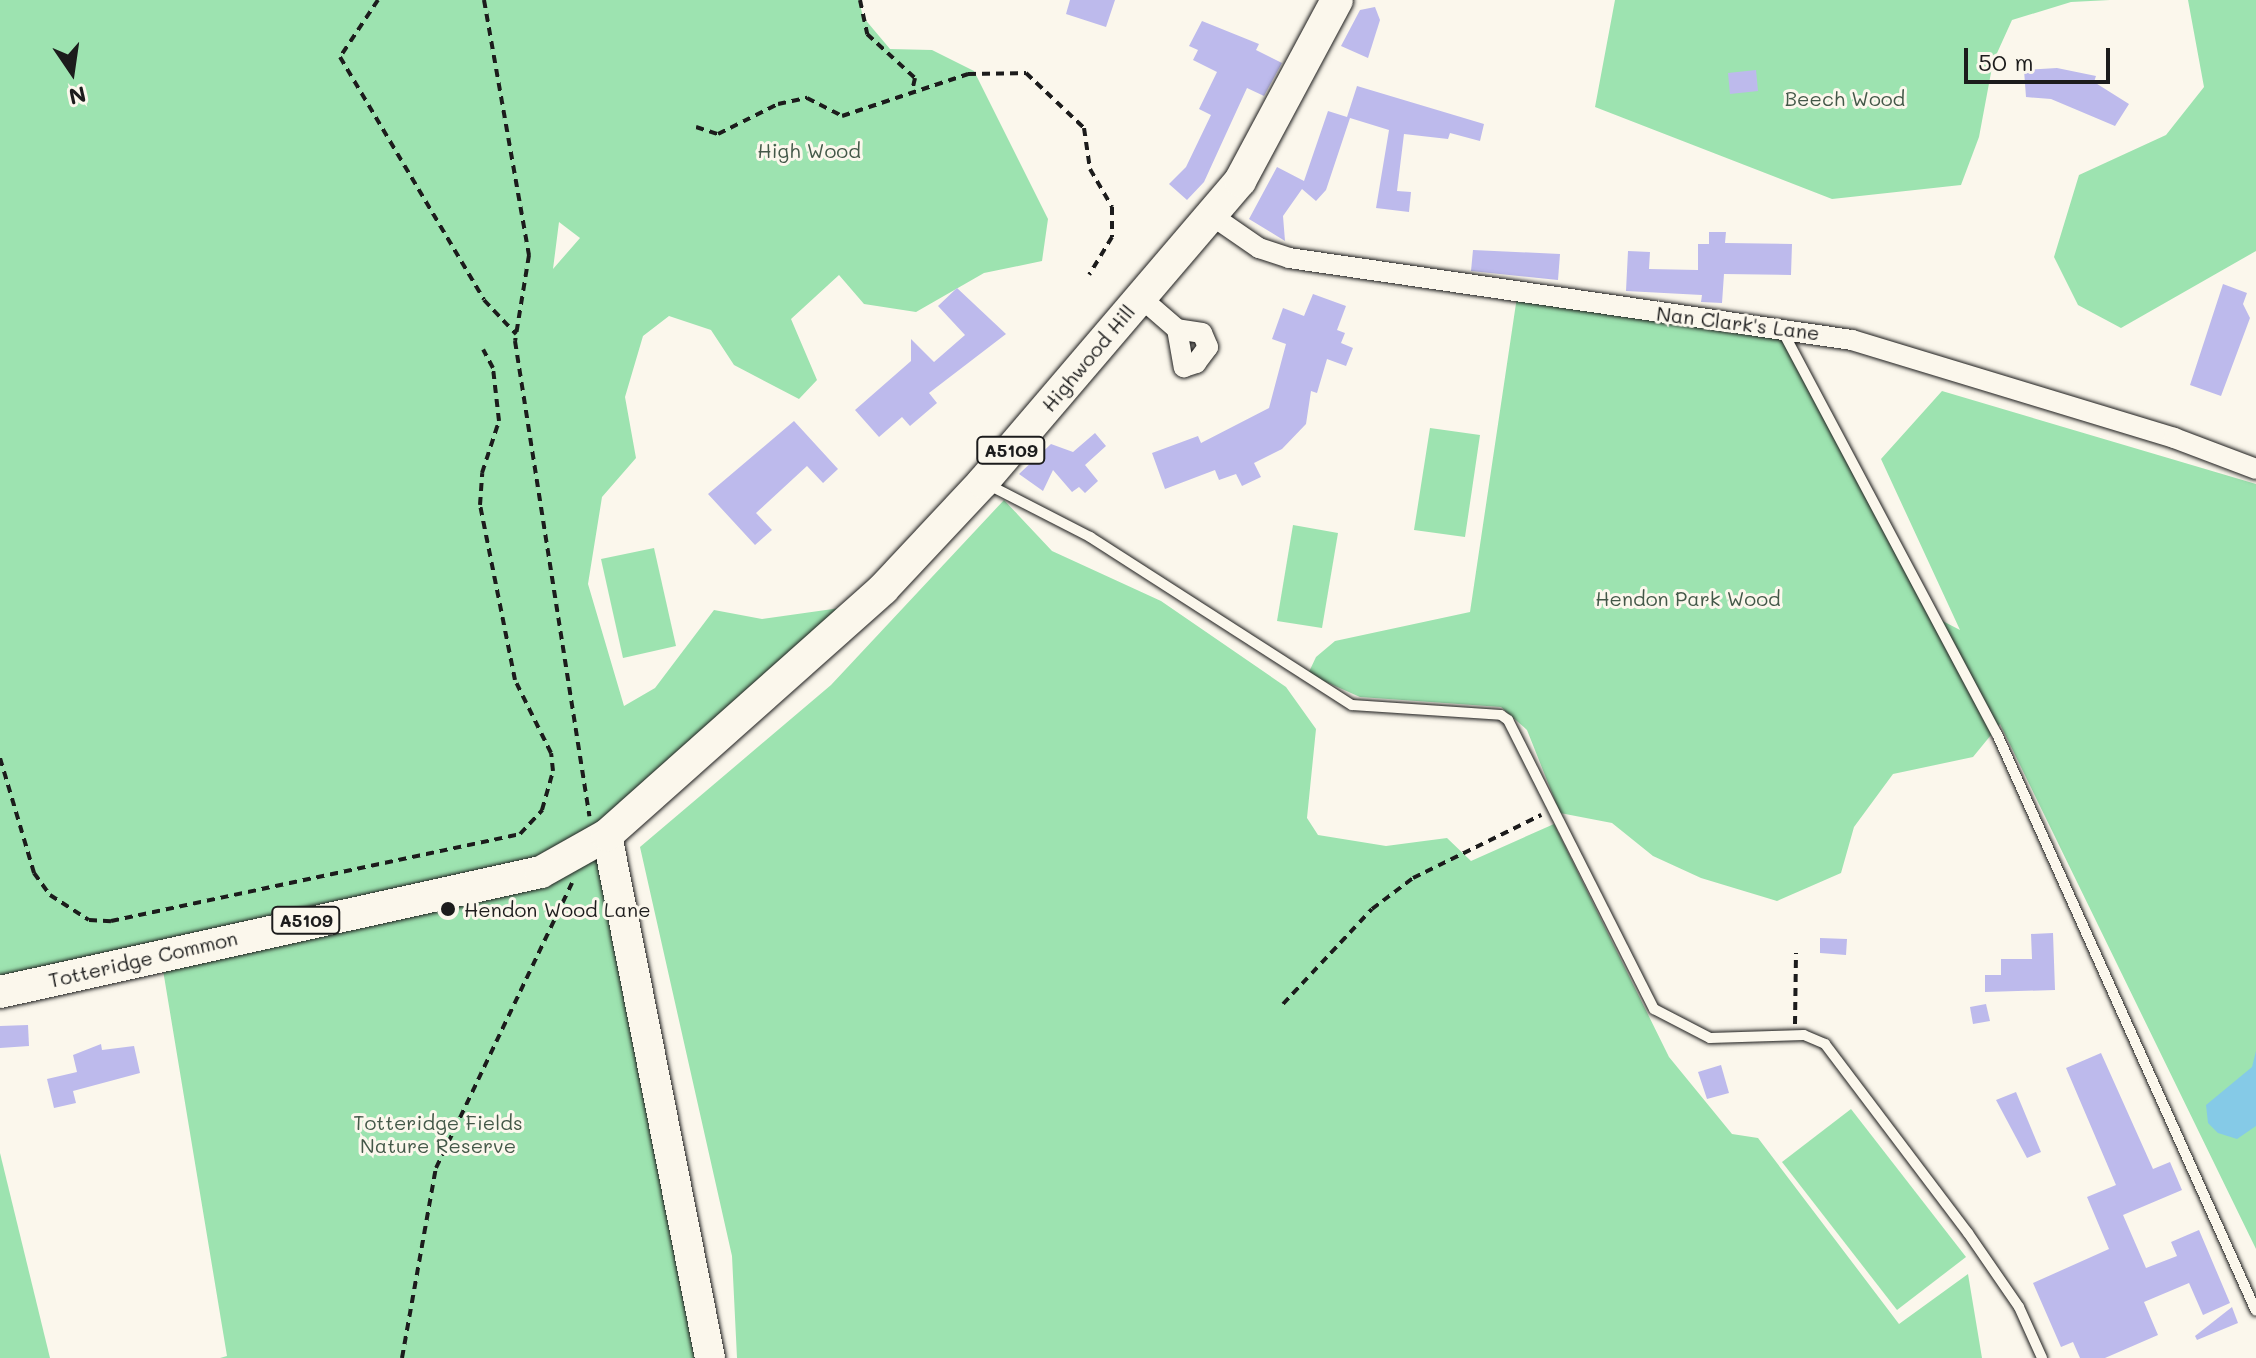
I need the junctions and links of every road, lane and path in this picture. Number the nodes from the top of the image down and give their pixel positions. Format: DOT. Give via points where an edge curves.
graph roads {
  1 [pos="378,0"];
  2 [pos="484,0"];
  3 [pos="860,0"];
  4 [pos="1337,0"];
  5 [pos="912,91"];
  6 [pos="696,127"];
  7 [pos="1214,217"];
  8 [pos="1089,275"];
  9 [pos="1140,297"];
  10 [pos="1779,324"];
  11 [pos="1177,329"];
  12 [pos="516,334"];
  13 [pos="483,349"];
  14 [pos="2256,469"];
  15 [pos="983,482"];
  16 [pos="0,758"];
  17 [pos="1557,808"];
  18 [pos="598,841"];
  19 [pos="1796,953"];
  20 [pos="0,992"];
  21 [pos="1283,1004"];
  22 [pos="1794,1035"];
  23 [pos="2256,1311"];
  24 [pos="402,1358"];
  25 [pos="710,1358"];
  26 [pos="2042,1358"];
  1 -- 12 [label="path" via="340,57 484,300"];
  2 -- 12 [label="path" via="529,255"];
  3 -- 5 [label="path" via="867,34 915,78"];
  4 -- 7 [label="main road, Highwood Hill / A5109" via="1265,142"];
  5 -- 6 [label="path" via="842,116 807,98 778,104 718,134"];
  5 -- 8 [label="path" via="968,74 1013,70 1043,84 1072,112 1084,128 1090,169 1113,216 1112,237"];
  7 -- 9 [label="main road, Highwood Hill / A5109"];
  7 -- 10 [label="street, Nan Clark's Lane" via="1259,248 1289,258 1578,305"];
  9 -- 11 [label="street"];
  9 -- 15 [label="main road, Highwood Hill / A5109"];
  10 -- 14 [label="street, Nan Clark's Lane" via="1949,366"];
  10 -- 23 [label="lane" via="1997,734"];
  12 -- 18 [label="path" via="589,816"];
  13 -- 16 [label="path" via="493,368 499,421 482,473 480,505 515,680 551,753 553,771 542,810 520,834 111,921 89,920 50,895 34,873"];
  15 -- 17 [label="lane" via="1090,537 1352,705 1501,715 1515,727"];
  15 -- 18 [label="main road, Highwood Hill / A5109" via="883,589"];
  17 -- 21 [label="path" via="1493,833 1413,878 1372,909"];
  17 -- 22 [label="lane" via="1654,1009 1710,1038"];
  18 -- 20 [label="main road, Totteridge Common / A5109" via="541,872"];
  18 -- 24 [label="path" via="436,1168"];
  18 -- 25 [label="main road"];
  19 -- 22 [label="path"];
  22 -- 26 [label="lane" via="1825,1044 1903,1143 2019,1307"];
}
